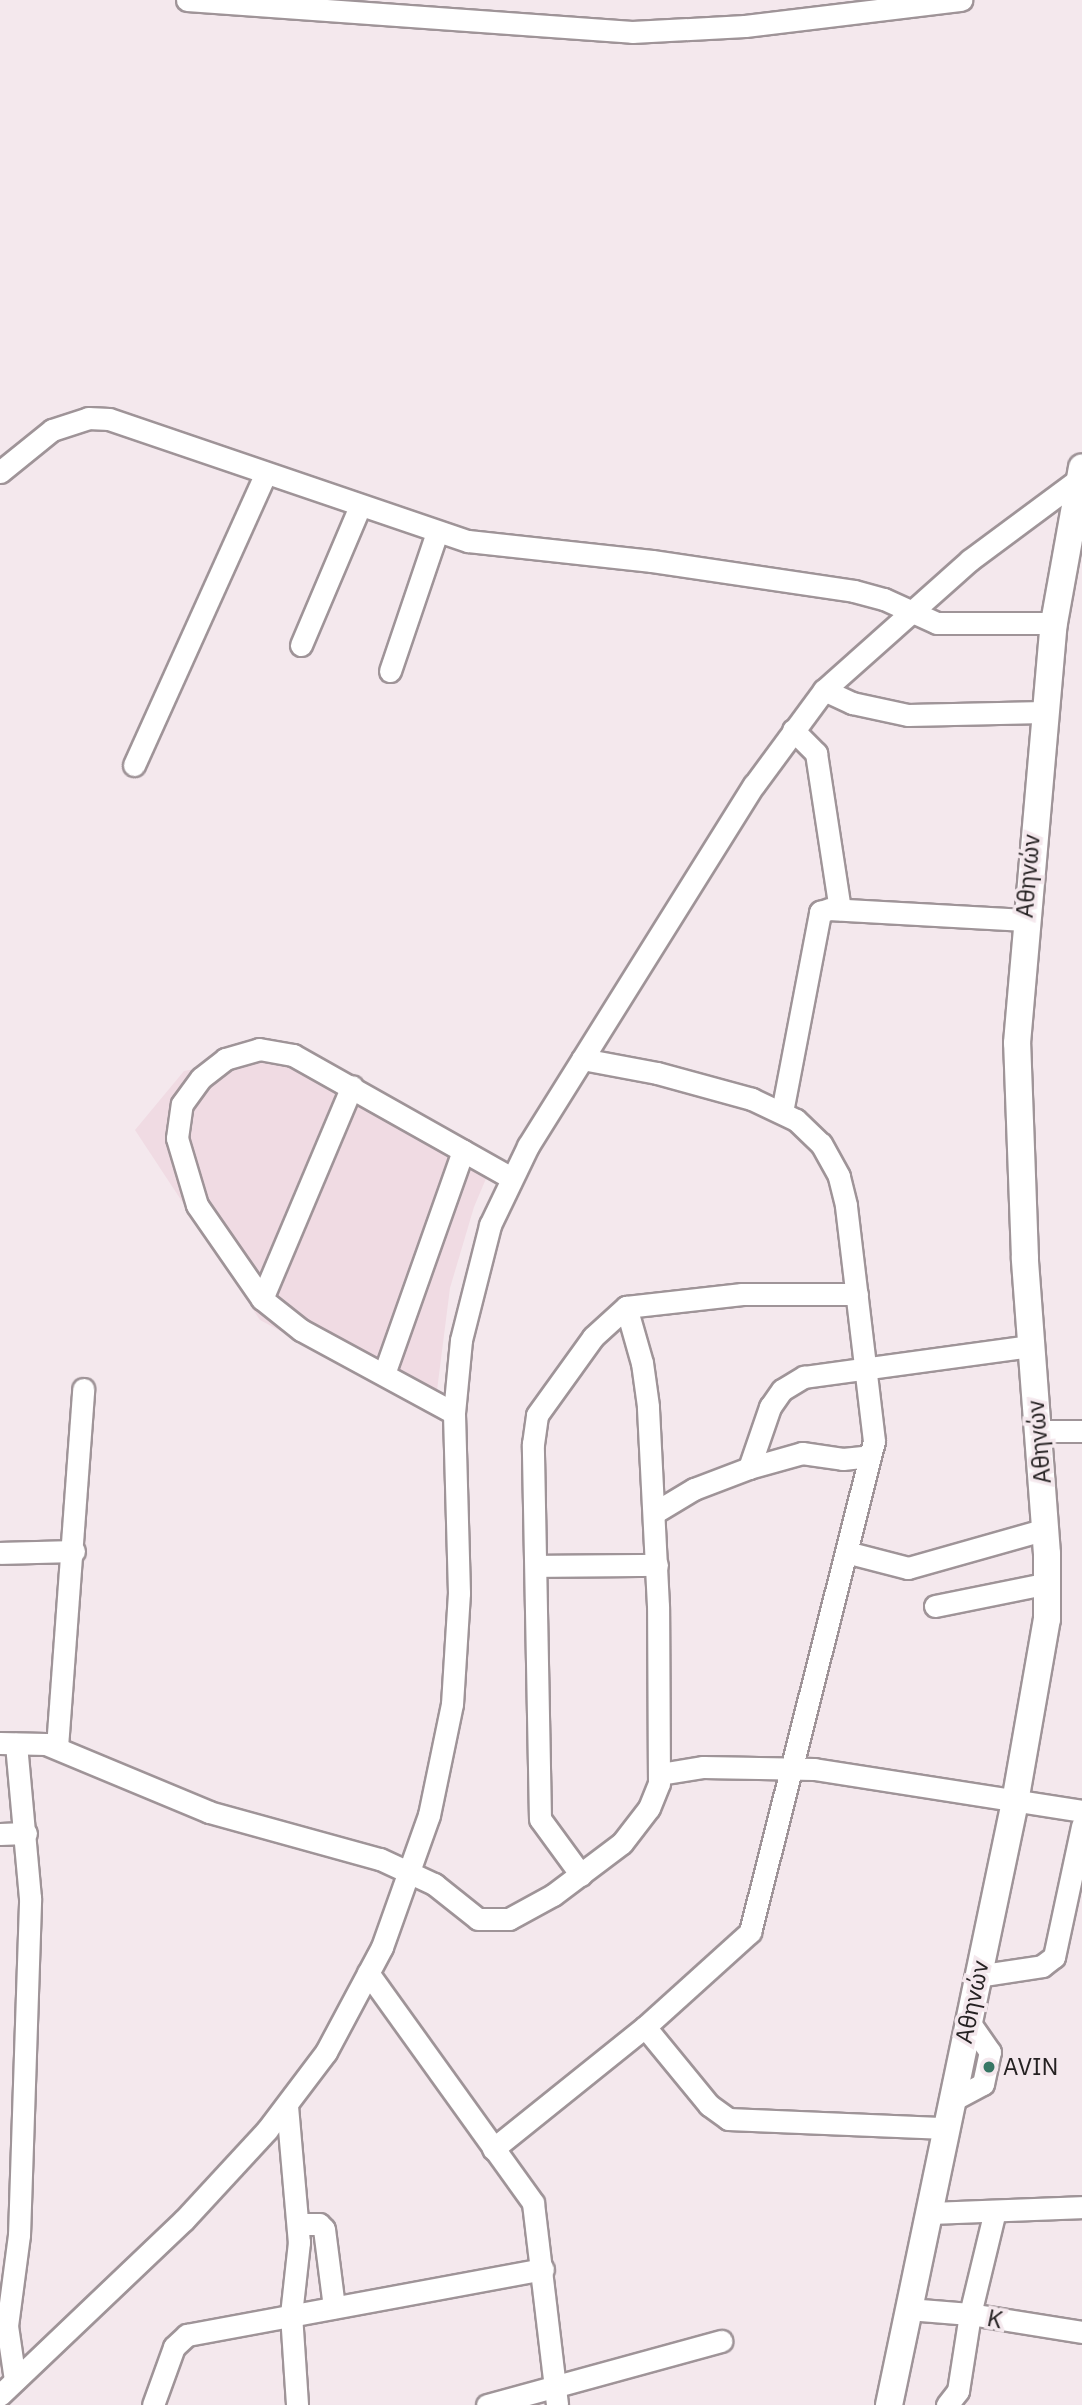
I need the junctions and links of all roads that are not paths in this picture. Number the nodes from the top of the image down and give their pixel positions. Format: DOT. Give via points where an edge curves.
graph roads {
  1 [pos="187,0"];
  2 [pos="961,0"];
  3 [pos="820,8"];
  4 [pos="0,472"];
  5 [pos="266,473"];
  6 [pos="1081,474"];
  7 [pos="360,506"];
  8 [pos="438,532"];
  9 [pos="908,612"];
  10 [pos="1055,623"];
  11 [pos="301,645"];
  12 [pos="390,671"];
  13 [pos="824,690"];
  14 [pos="1044,712"];
  15 [pos="793,730"];
  16 [pos="134,765"];
  17 [pos="840,909"];
  18 [pos="1024,920"];
  19 [pos="582,1059"];
  20 [pos="352,1086"];
  21 [pos="782,1112"];
  22 [pos="463,1151"];
  23 [pos="511,1178"];
  24 [pos="857,1294"];
  25 [pos="262,1298"];
  26 [pos="626,1307"];
  27 [pos="1031,1346"];
  28 [pos="868,1369"];
  29 [pos="384,1374"];
  30 [pos="83,1389"];
  31 [pos="454,1413"];
  32 [pos="1038,1431"];
  33 [pos="1082,1431"];
  34 [pos="870,1456"];
  35 [pos="749,1468"];
  36 [pos="654,1513"];
  37 [pos="1046,1529"];
  38 [pos="74,1551"];
  39 [pos="846,1552"];
  40 [pos="0,1553"];
  41 [pos="536,1566"];
  42 [pos="657,1566"];
  43 [pos="1049,1583"];
  44 [pos="934,1606"];
  45 [pos="8,1743"];
  46 [pos="57,1747"];
  47 [pos="790,1767"];
  48 [pos="660,1774"];
  49 [pos="1015,1802"];
  50 [pos="1082,1811"];
  51 [pos="1082,1826"];
  52 [pos="26,1833"];
  53 [pos="0,1834"];
  54 [pos="1079,1859"];
  55 [pos="410,1871"];
  56 [pos="581,1875"];
  57 [pos="368,1973"];
  58 [pos="977,1976"];
  59 [pos="645,2027"];
  60 [pos="287,2106"];
  61 [pos="946,2128"];
  62 [pos="493,2149"];
  63 [pos="1082,2207"];
  64 [pos="995,2211"];
  65 [pos="928,2213"];
  66 [pos="299,2224"];
  67 [pos="543,2269"];
  68 [pos="334,2307"];
  69 [pos="908,2309"];
  70 [pos="291,2314"];
  71 [pos="970,2314"];
  72 [pos="1082,2332"];
  73 [pos="721,2342"];
  74 [pos="15,2379"];
  75 [pos="0,2395"];
  76 [pos="557,2396"];
  77 [pos="153,2405"];
  78 [pos="297,2405"];
  79 [pos="486,2405"];
  80 [pos="889,2405"];
  81 [pos="947,2405"];
  1 -- 3 [label="street" via="632,32"];
  2 -- 3 [label="street"];
  4 -- 5 [label="street" via="52,430 88,418 128,423"];
  5 -- 7 [label="street"];
  5 -- 16 [label="street"];
  6 -- 9 [label="street"];
  6 -- 10 [label="main road, Αθηνών"];
  7 -- 8 [label="street"];
  7 -- 11 [label="street"];
  8 -- 9 [label="street" via="491,545 652,561 854,591"];
  8 -- 12 [label="street"];
  9 -- 10 [label="street" via="949,625"];
  9 -- 13 [label="street"];
  10 -- 14 [label="main road, Αθηνών"];
  13 -- 14 [label="street" via="852,703 908,715"];
  13 -- 15 [label="street"];
  14 -- 18 [label="main road, Αθηνών"];
  15 -- 17 [label="street" via="816,753"];
  15 -- 19 [label="street"];
  17 -- 18 [label="street"];
  17 -- 21 [label="street" via="823,910 817,919"];
  18 -- 27 [label="main road, Αθηνών" via="1017,1043"];
  19 -- 21 [label="street" via="715,1088"];
  19 -- 23 [label="street"];
  20 -- 22 [label="street"];
  20 -- 25 [label="street"];
  20 -- 25 [label="street" via="293,1055 259,1049 225,1059 201,1078 182,1104 177,1138 197,1205"];
  21 -- 24 [label="street" via="811,1132 835,1167 846,1205"];
  22 -- 23 [label="street"];
  22 -- 29 [label="street"];
  23 -- 31 [label="street" via="474,1278 461,1340"];
  24 -- 26 [label="street" via="742,1294"];
  24 -- 28 [label="street"];
  25 -- 29 [label="street" via="300,1330"];
  26 -- 36 [label="street" via="646,1385"];
  26 -- 41 [label="street" via="607,1322 567,1370 534,1422"];
  27 -- 28 [label="street"];
  27 -- 32 [label="main road, Αθηνών"];
  28 -- 34 [label="street" via="875,1425"];
  28 -- 35 [label="street" via="811,1375 782,1390 761,1427"];
  29 -- 31 [label="street"];
  30 -- 38 [label="street"];
  31 -- 55 [label="street" via="459,1593 455,1676 443,1759"];
  32 -- 33 [label="street"];
  32 -- 37 [label="main road, Αθηνών"];
  34 -- 35 [label="street" via="843,1459 802,1453"];
  34 -- 39 [label="street"];
  35 -- 36 [label="street" via="694,1489"];
  36 -- 42 [label="street"];
  37 -- 39 [label="street" via="908,1568"];
  37 -- 43 [label="main road, Αθηνών"];
  38 -- 40 [label="street"];
  38 -- 46 [label="street"];
  39 -- 47 [label="street"];
  41 -- 42 [label="street"];
  41 -- 56 [label="street" via="540,1819"];
  42 -- 48 [label="street"];
  43 -- 44 [label="street"];
  43 -- 49 [label="main road, Αθηνών" via="1044,1640"];
  45 -- 46 [label="street"];
  45 -- 52 [label="street"];
  46 -- 55 [label="street" via="199,1809"];
  47 -- 48 [label="street" via="703,1767"];
  47 -- 49 [label="street"];
  47 -- 59 [label="street" via="750,1932"];
  48 -- 56 [label="street" via="658,1790 643,1817 618,1846"];
  49 -- 50 [label="street"];
  49 -- 58 [label="main road, Αθηνών"];
  51 -- 54 [label="street"];
  52 -- 53 [label="street"];
  52 -- 74 [label="street" via="30,1933 20,2109 19,2235 7,2326"];
  54 -- 58 [label="street" via="1054,1957 1042,1966"];
  55 -- 56 [label="street" via="442,1889 472,1916 491,1922 524,1912"];
  55 -- 57 [label="street"];
  57 -- 60 [label="street" via="339,2031"];
  57 -- 62 [label="street"];
  58 -- 61 [label="main road, Αθηνών"];
  59 -- 61 [label="street" via="709,2105 728,2119"];
  59 -- 62 [label="street"];
  60 -- 66 [label="street"];
  60 -- 74 [label="street" via="184,2220"];
  61 -- 65 [label="main road, Αθηνών"];
  62 -- 67 [label="street" via="533,2203"];
  63 -- 64 [label="street"];
  64 -- 65 [label="street"];
  64 -- 71 [label="street"];
  65 -- 69 [label="main road, Αθηνών"];
  66 -- 68 [label="street" via="324,2229"];
  66 -- 70 [label="street"];
  67 -- 68 [label="street"];
  67 -- 76 [label="street"];
  68 -- 70 [label="street"];
  69 -- 71 [label="street, Κ"];
  69 -- 80 [label="main road, Αθηνών"];
  70 -- 77 [label="street" via="187,2335 174,2347"];
  70 -- 78 [label="street"];
  71 -- 72 [label="street, Κ"];
  71 -- 81 [label="street" via="958,2391"];
  73 -- 76 [label="street"];
  74 -- 75 [label="street"];
  76 -- 79 [label="street"];
}
